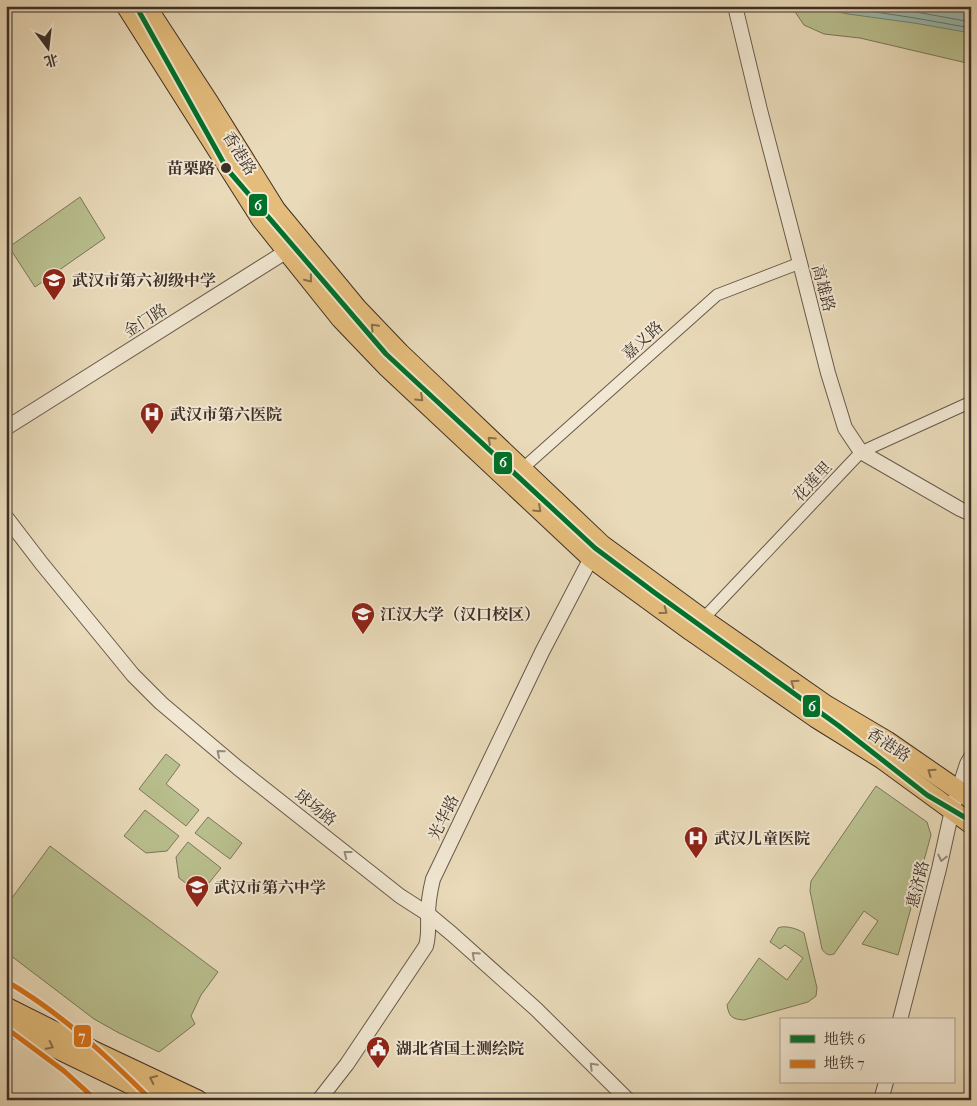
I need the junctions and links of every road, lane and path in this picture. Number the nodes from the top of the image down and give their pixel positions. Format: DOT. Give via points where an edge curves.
graph roads {
  1 [pos="126,6"];
  2 [pos="146,6"];
  3 [pos="735,6"];
  4 [pos="294,246"];
  5 [pos="800,263"];
  6 [pos="971,402"];
  7 [pos="6,428"];
  8 [pos="861,452"];
  9 [pos="522,469"];
  10 [pos="971,514"];
  11 [pos="6,517"];
  12 [pos="597,552"];
  13 [pos="703,619"];
  14 [pos="971,757"];
  15 [pos="964,795"];
  16 [pos="952,810"];
  17 [pos="971,824"];
  18 [pos="428,914"];
  19 [pos="6,1007"];
  20 [pos="901,1018"];
  21 [pos="6,1024"];
  22 [pos="885,1084"];
  23 [pos="163,1100"];
  24 [pos="198,1100"];
  25 [pos="319,1100"];
  26 [pos="628,1100"];
  27 [pos="880,1100"];
  1 -- 4 [label="main road, 香港路" via="261,219"];
  2 -- 4 [label="main road, 香港路" via="276,210"];
  3 -- 5 [label="street, 高雄路"];
  4 -- 7 [label="street, 金门路"];
  9 -- 4 [label="main road, 香港路, one-way" via="400,354"];
  4 -- 12 [label="main road, 香港路, one-way" via="341,319 386,366"];
  5 -- 8 [label="street, 高雄路" via="845,428"];
  5 -- 9 [label="street, 嘉义路" via="717,295"];
  6 -- 8 [label="street, 花莲里"];
  8 -- 10 [label="street, 高雄路"];
  8 -- 13 [label="street, 花莲里"];
  9 -- 12 [label="main road, 香港路"];
  18 -- 11 [label="street, 球场路, one-way" via="369,872 161,703 133,675"];
  12 -- 13 [label="main road, 香港路"];
  12 -- 16 [label="main road, 香港路, one-way" via="699,637 882,759"];
  12 -- 18 [label="street, 光华路" via="542,652 433,879"];
  15 -- 13 [label="main road, 香港路, one-way" via="887,741 826,705"];
  14 -- 15 [label="street, 惠济路" via="967,764"];
  15 -- 16 [label="street, 惠济路"];
  16 -- 17 [label="main road, 香港路"];
  16 -- 20 [label="street, 惠济路, one-way"];
  18 -- 25 [label="street, 光华路" via="426,946 348,1064"];
  26 -- 18 [label="street, 球场路, one-way" via="536,1009"];
  24 -- 19 [label="main road, one-way"];
  21 -- 23 [label="main road, one-way"];
  22 -- 27 [label="street"];
}
